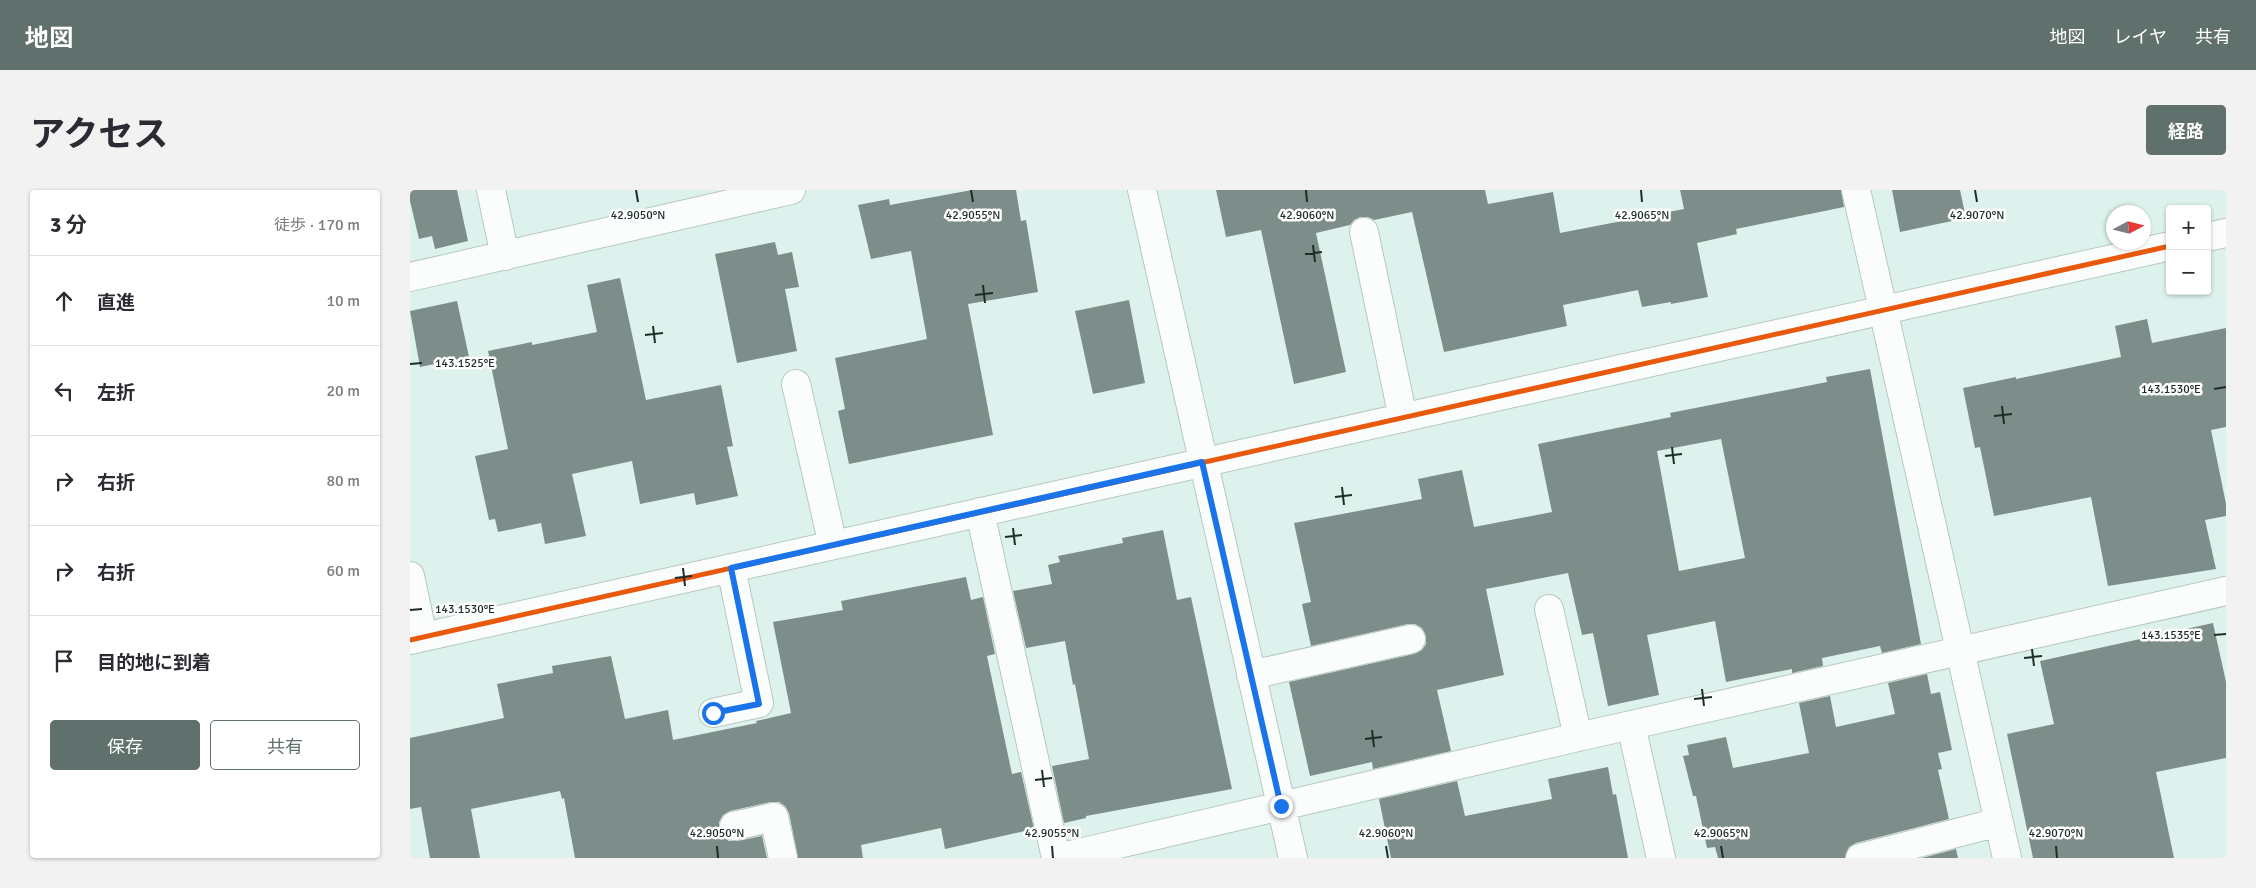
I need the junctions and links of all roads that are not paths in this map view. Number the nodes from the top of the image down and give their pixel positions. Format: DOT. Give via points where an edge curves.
graph roads {
  1 [pos="490,190"];
  2 [pos="790,190"];
  3 [pos="1142,190"];
  4 [pos="1856,190"];
  5 [pos="1364,232"];
  6 [pos="2226,233"];
  7 [pos="2211,236"];
  8 [pos="2166,247"];
  9 [pos="505,256"];
  10 [pos="410,277"];
  11 [pos="1882,312"];
  12 [pos="796,384"];
  13 [pos="1404,418"];
  14 [pos="1202,462"];
  15 [pos="980,512"];
  16 [pos="833,545"];
  17 [pos="731,568"];
  18 [pos="410,576"];
  19 [pos="2226,591"];
  20 [pos="1550,609"];
  21 [pos="417,639"];
  22 [pos="1410,639"];
  23 [pos="1959,652"];
  24 [pos="1251,675"];
  25 [pos="713,713"];
  26 [pos="1631,725"];
  27 [pos="1578,737"];
  28 [pos="1281,806"];
  29 [pos="1999,822"];
  30 [pos="734,826"];
  31 [pos="783,858"];
  32 [pos="1057,858"];
  33 [pos="1293,858"];
  34 [pos="1661,858"];
  35 [pos="1860,858"];
  36 [pos="2007,858"];
  1 -- 9 [label="street"];
  2 -- 9 [label="street"];
  3 -- 14 [label="street"];
  4 -- 11 [label="street"];
  5 -- 13 [label="street"];
  6 -- 7 [label="street"];
  8 -- 11 [label="street"];
  9 -- 10 [label="street"];
  11 -- 13 [label="street"];
  11 -- 23 [label="street"];
  12 -- 16 [label="street"];
  13 -- 14 [label="street"];
  14 -- 15 [label="street"];
  14 -- 24 [label="street"];
  15 -- 16 [label="street"];
  15 -- 32 [label="street"];
  16 -- 17 [label="street"];
  17 -- 21 [label="street"];
  17 -- 25 [label="street" via="759,704"];
  18 -- 21 [label="street"];
  19 -- 23 [label="street"];
  20 -- 27 [label="street"];
  22 -- 24 [label="street"];
  23 -- 26 [label="street"];
  23 -- 29 [label="street"];
  24 -- 28 [label="street"];
  26 -- 27 [label="street"];
  26 -- 34 [label="street"];
  27 -- 28 [label="street"];
  28 -- 32 [label="street"];
  28 -- 33 [label="street"];
  29 -- 35 [label="street"];
  29 -- 36 [label="street"];
  30 -- 31 [label="street" via="774,817"];
}
